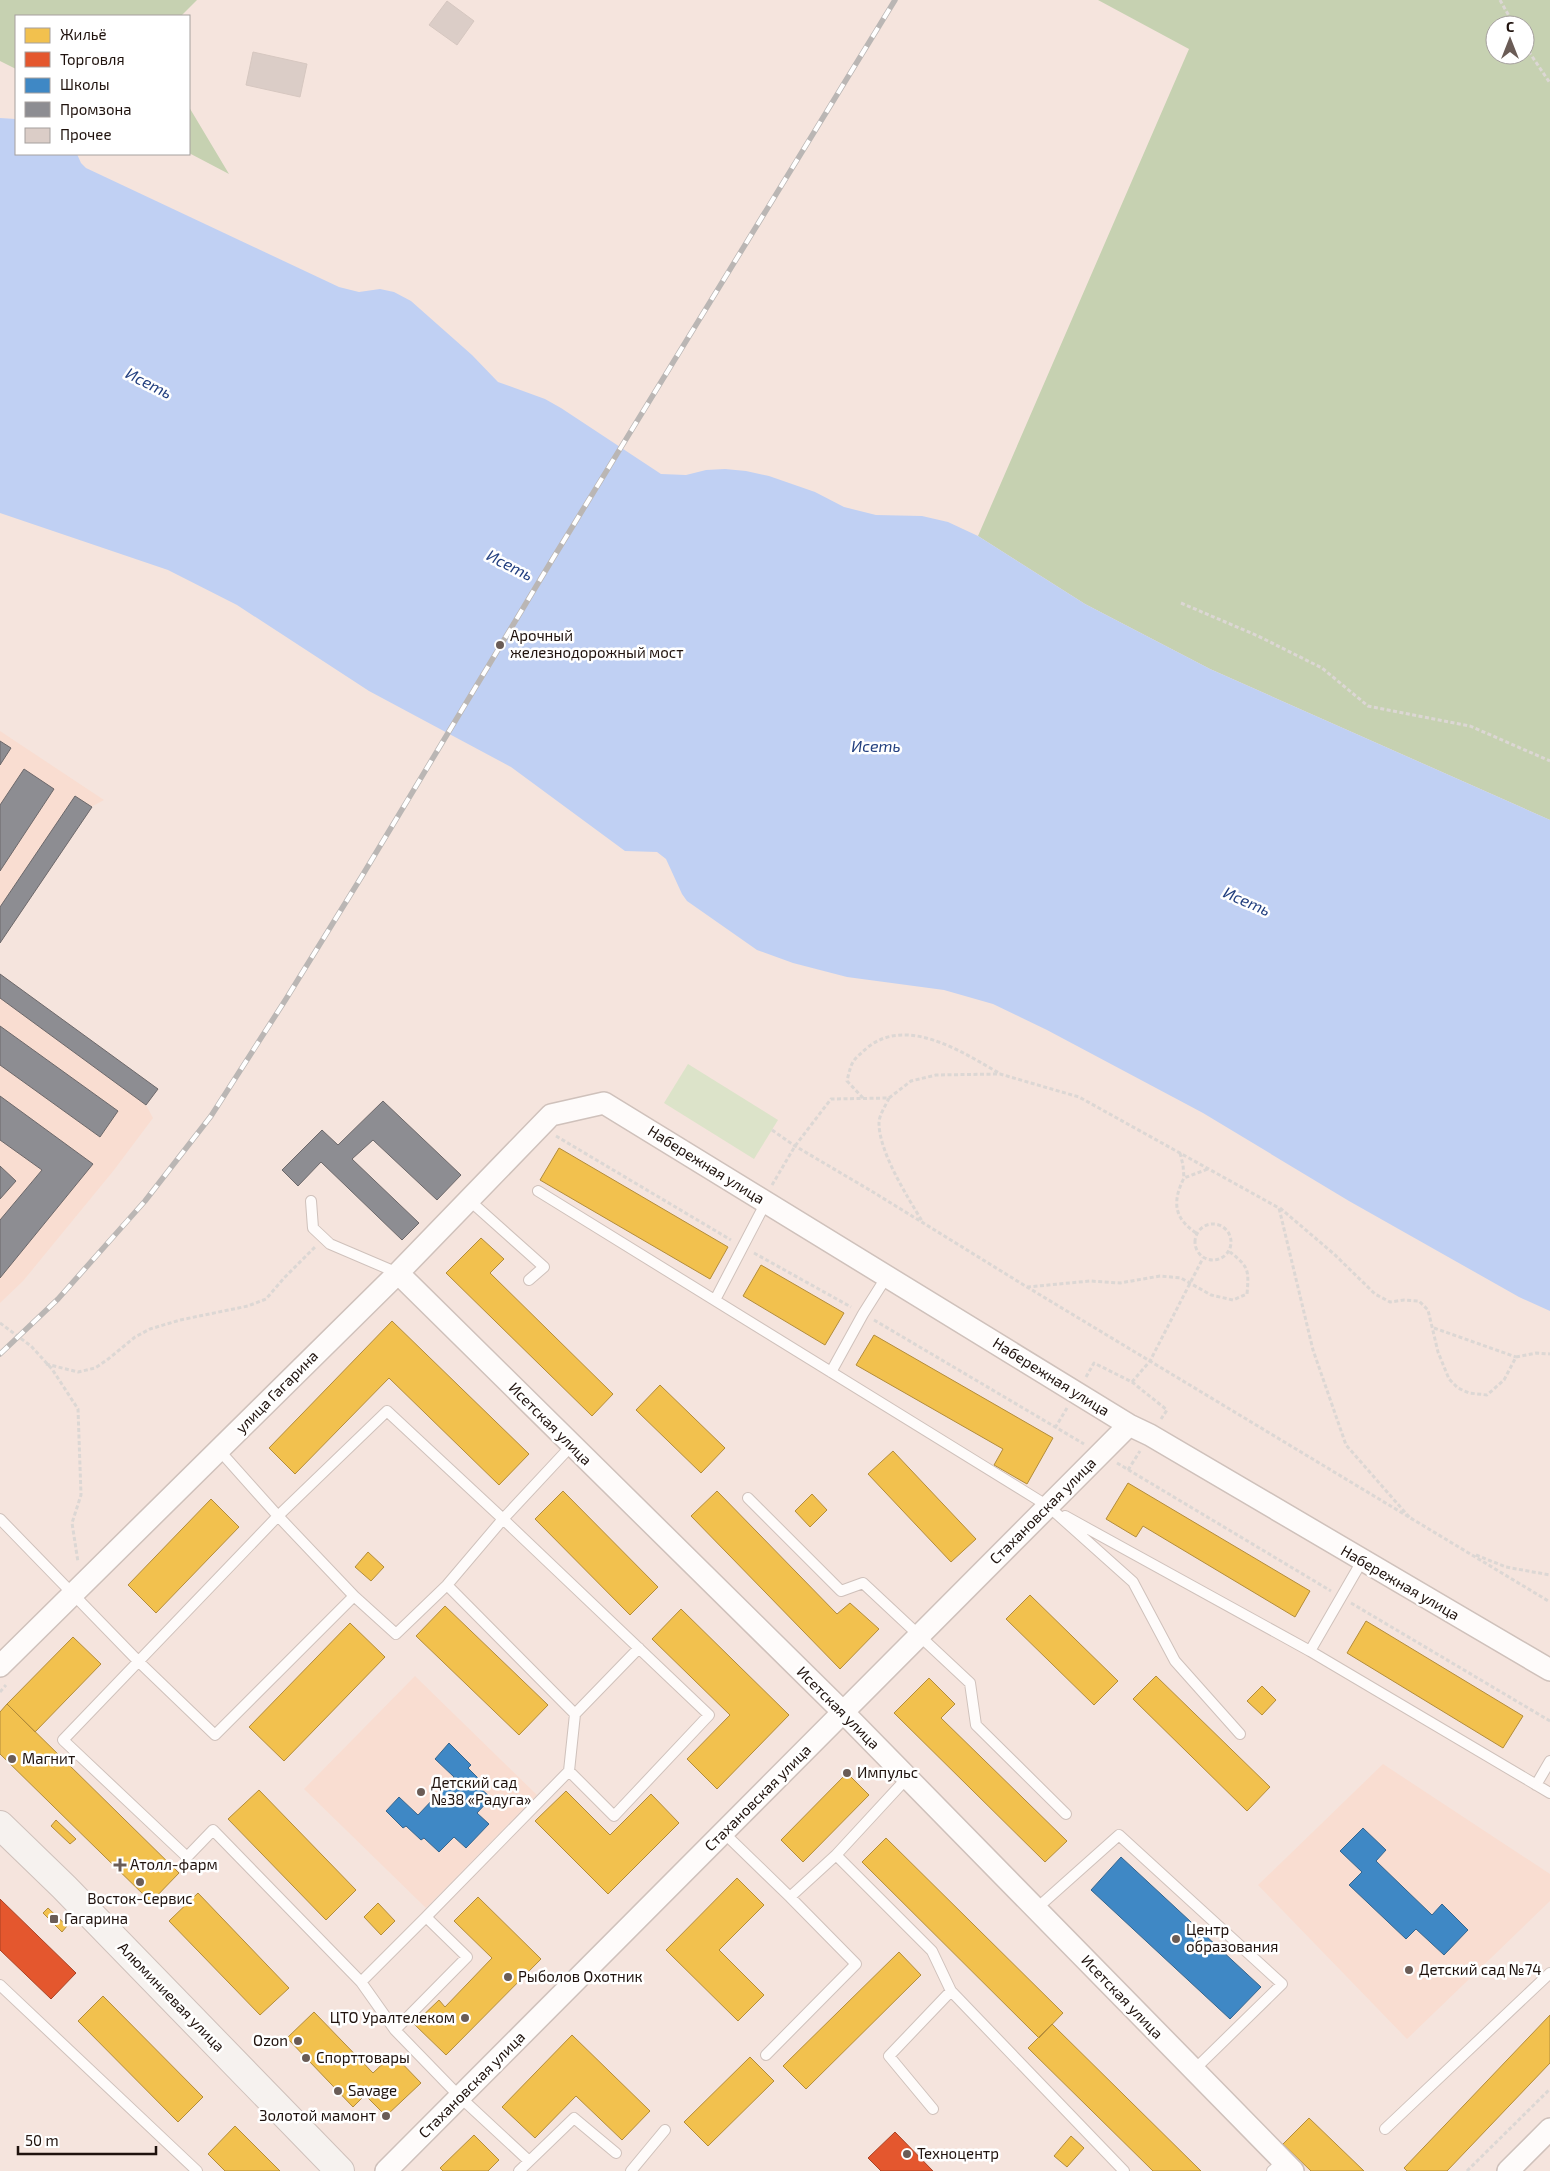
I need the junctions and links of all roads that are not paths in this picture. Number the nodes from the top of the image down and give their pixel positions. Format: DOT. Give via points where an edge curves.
graph roads {
  1 [pos="553,1125"];
  2 [pos="538,1191"];
  3 [pos="469,1200"];
  4 [pos="311,1201"];
  5 [pos="764,1201"];
  6 [pos="398,1273"];
  7 [pos="887,1276"];
  8 [pos="529,1280"];
  9 [pos="715,1300"];
  10 [pos="832,1372"];
  11 [pos="1129,1425"];
  12 [pos="572,1446"];
  13 [pos="219,1450"];
  14 [pos="748,1498"];
  15 [pos="1048,1506"];
  16 [pos="278,1516"];
  17 [pos="0,1519"];
  18 [pos="503,1519"];
  19 [pos="1362,1561"];
  20 [pos="447,1585"];
  21 [pos="77,1590"];
  22 [pos="354,1596"];
  23 [pos="919,1636"];
  24 [pos="640,1648"];
  25 [pos="1310,1651"];
  26 [pos="139,1662"];
  27 [pos="0,1666"];
  28 [pos="1550,1670"];
  29 [pos="844,1713"];
  30 [pos="575,1714"];
  31 [pos="1240,1734"];
  32 [pos="1550,1761"];
  33 [pos="569,1771"];
  34 [pos="907,1778"];
  35 [pos="1536,1785"];
  36 [pos="1550,1793"];
  37 [pos="1066,1814"];
  38 [pos="0,1825"];
  39 [pos="723,1832"];
  40 [pos="836,1855"];
  41 [pos="790,1896"];
  42 [pos="1036,1909"];
  43 [pos="426,1917"];
  44 [pos="1550,1973"];
  45 [pos="361,1982"];
  46 [pos="0,1985"];
  47 [pos="951,1991"];
  48 [pos="395,2030"];
  49 [pos="766,2055"];
  50 [pos="1194,2070"];
  51 [pos="460,2097"];
  52 [pos="933,2109"];
  53 [pos="1385,2129"];
  54 [pos="1550,2129"];
  55 [pos="665,2130"];
  56 [pos="616,2154"];
  57 [pos="530,2161"];
  58 [pos="1282,2168"];
  59 [pos="197,2171"];
  60 [pos="340,2171"];
  61 [pos="386,2171"];
  62 [pos="519,2171"];
  63 [pos="631,2171"];
  64 [pos="1124,2171"];
  65 [pos="1508,2171"];
  1 -- 3 [label="street, улица Гагарина"];
  1 -- 5 [label="street, Набережная улица" via="604,1103"];
  2 -- 9 [label="lane"];
  3 -- 6 [label="street, улица Гагарина"];
  3 -- 8 [label="lane" via="544,1267"];
  4 -- 6 [label="lane" via="313,1228 330,1244"];
  5 -- 7 [label="street, Набережная улица"];
  5 -- 9 [label="lane"];
  6 -- 12 [label="street, Исетская улица"];
  6 -- 13 [label="street, улица Гагарина"];
  7 -- 10 [label="lane"];
  7 -- 11 [label="street, Набережная улица"];
  9 -- 10 [label="lane"];
  10 -- 15 [label="lane"];
  11 -- 15 [label="street, Стахановская улица"];
  11 -- 19 [label="street, Набережная улица"];
  12 -- 18 [label="lane"];
  12 -- 29 [label="street, Исетская улица"];
  13 -- 16 [label="lane"];
  13 -- 21 [label="street, улица Гагарина"];
  14 -- 23 [label="lane" via="841,1591 863,1582"];
  15 -- 23 [label="street, Стахановская улица"];
  15 -- 25 [label="lane"];
  15 -- 31 [label="lane" via="1133,1582 1174,1661"];
  16 -- 18 [label="lane" via="387,1411"];
  16 -- 22 [label="lane"];
  16 -- 26 [label="lane"];
  17 -- 21 [label="lane"];
  18 -- 20 [label="lane"];
  18 -- 24 [label="lane"];
  19 -- 25 [label="lane"];
  19 -- 28 [label="street, Набережная улица"];
  20 -- 22 [label="lane" via="396,1634"];
  20 -- 30 [label="lane"];
  21 -- 26 [label="lane"];
  21 -- 27 [label="street, улица Гагарина"];
  22 -- 26 [label="lane" via="216,1735"];
  23 -- 29 [label="street, Стахановская улица"];
  23 -- 37 [label="lane" via="970,1683 976,1725"];
  24 -- 30 [label="lane"];
  24 -- 33 [label="lane" via="709,1715 614,1816"];
  25 -- 35 [label="lane"];
  26 -- 45 [label="lane" via="64,1740 187,1857 213,1830"];
  29 -- 34 [label="street, Исетская улица"];
  29 -- 39 [label="street, Стахановская улица"];
  30 -- 33 [label="lane"];
  32 -- 35 [label="lane"];
  33 -- 43 [label="lane"];
  34 -- 40 [label="lane"];
  34 -- 42 [label="street, Исетская улица"];
  35 -- 36 [label="lane"];
  38 -- 60 [label="main road, Алюминиевая улица"];
  39 -- 41 [label="lane"];
  39 -- 51 [label="street, Стахановская улица"];
  40 -- 41 [label="lane"];
  40 -- 47 [label="lane" via="932,1951"];
  41 -- 49 [label="lane" via="856,1964"];
  42 -- 50 [label="street, Исетская улица"];
  42 -- 50 [label="lane" via="1119,1835 1282,1984"];
  43 -- 45 [label="lane"];
  43 -- 48 [label="lane" via="467,1957"];
  44 -- 53 [label="lane"];
  45 -- 48 [label="lane"];
  46 -- 59 [label="lane"];
  47 -- 52 [label="lane" via="889,2056"];
  47 -- 64 [label="lane"];
  48 -- 51 [label="lane"];
  50 -- 58 [label="street, Исетская улица"];
  51 -- 57 [label="lane"];
  51 -- 61 [label="street, Стахановская улица"];
  54 -- 65 [label="street"];
  55 -- 63 [label="lane"];
  56 -- 57 [label="lane" via="574,2118"];
  57 -- 62 [label="lane"];
}
